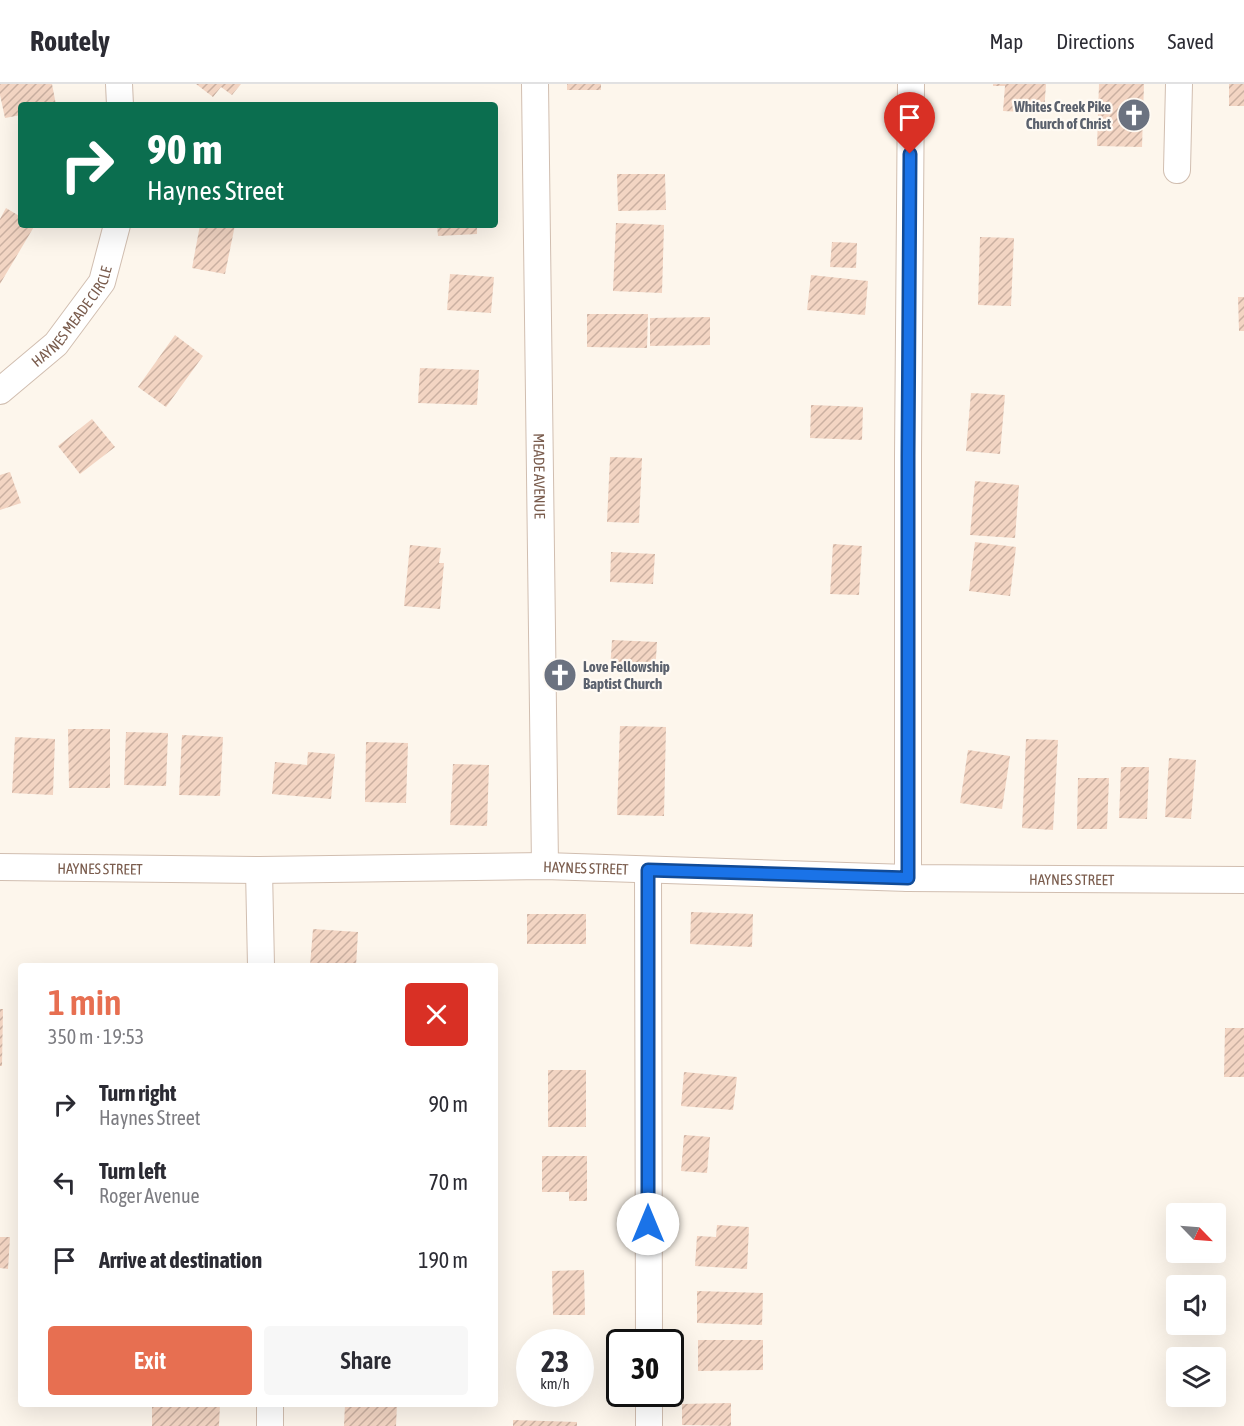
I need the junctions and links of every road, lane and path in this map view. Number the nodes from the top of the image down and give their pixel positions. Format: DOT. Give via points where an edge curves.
graph roads {
  1 [pos="119,84"];
  2 [pos="535,84"];
  3 [pos="911,84"];
  4 [pos="1179,84"];
  5 [pos="120,102"];
  6 [pos="1177,170"];
  7 [pos="116,228"];
  8 [pos="0,391"];
  9 [pos="545,866"];
  10 [pos="0,867"];
  11 [pos="259,870"];
  12 [pos="648,870"];
  13 [pos="908,878"];
  14 [pos="1244,880"];
  15 [pos="261,963"];
  16 [pos="649,1329"];
  17 [pos="270,1407"];
  18 [pos="649,1407"];
  19 [pos="270,1426"];
  20 [pos="649,1426"];
  1 -- 5 [label="street"];
  2 -- 9 [label="street, MEADE AVENUE"];
  3 -- 13 [label="street"];
  4 -- 6 [label="street"];
  7 -- 8 [label="street, HAYNES MEADE CIRCLE" via="102,282 56,344"];
  9 -- 11 [label="street, HAYNES STREET"];
  9 -- 12 [label="street, HAYNES STREET"];
  10 -- 11 [label="street, HAYNES STREET"];
  11 -- 15 [label="street"];
  12 -- 13 [label="street, HAYNES STREET"];
  12 -- 16 [label="street"];
  13 -- 14 [label="street, HAYNES STREET"];
  17 -- 19 [label="street"];
  18 -- 20 [label="street"];
}
